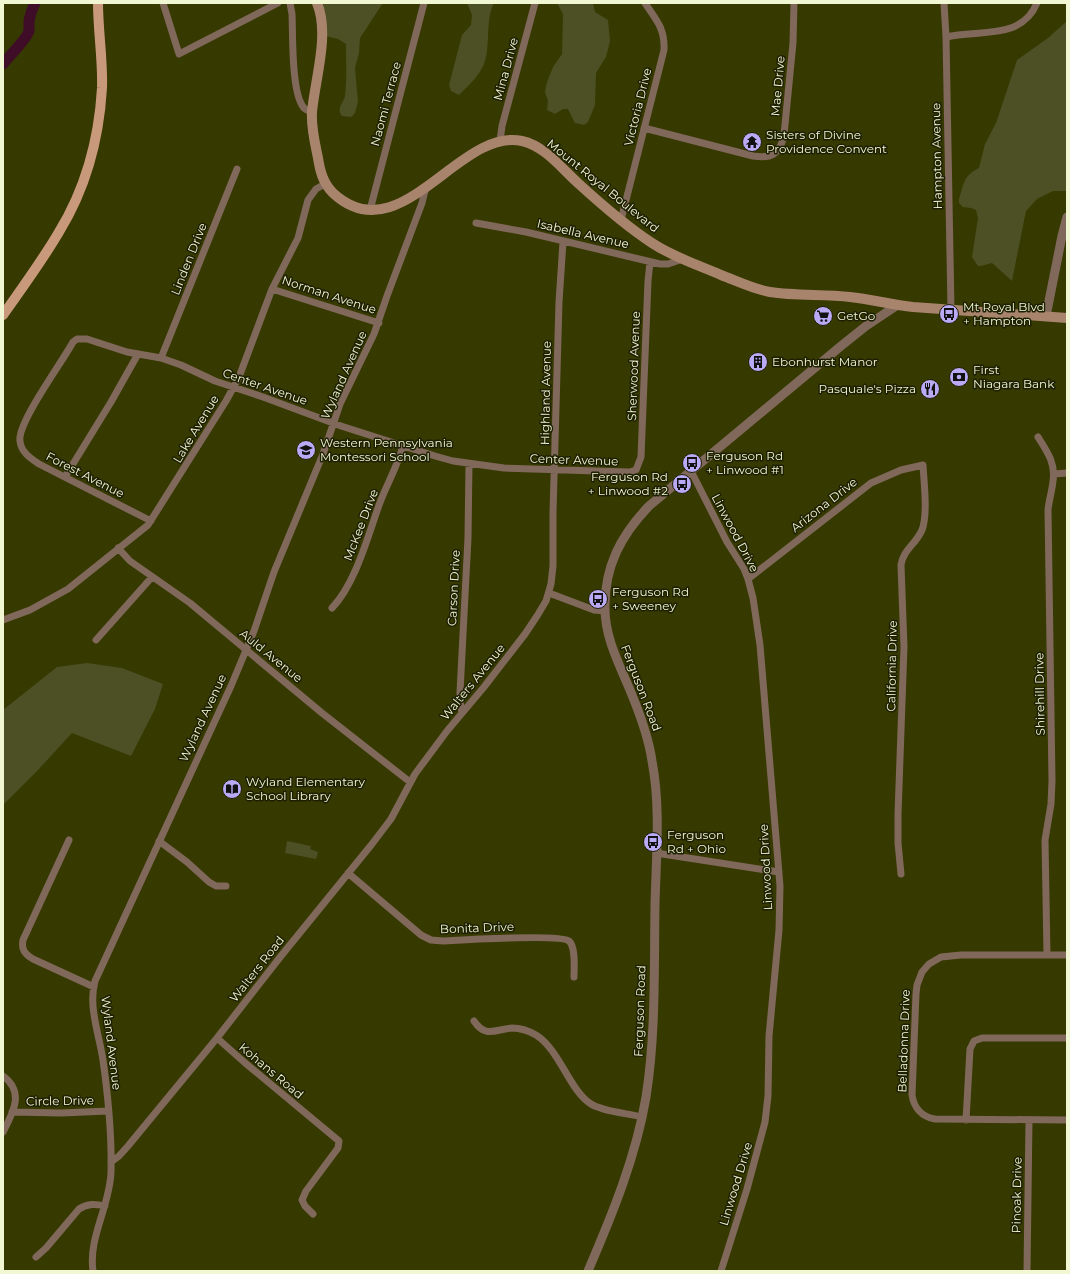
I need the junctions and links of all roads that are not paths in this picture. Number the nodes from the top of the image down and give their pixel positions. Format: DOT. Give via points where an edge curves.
graph roads {
  1 [pos="98,3"];
  2 [pos="163,3"];
  3 [pos="278,3"];
  4 [pos="290,3"];
  5 [pos="317,3"];
  6 [pos="424,3"];
  7 [pos="535,3"];
  8 [pos="645,3"];
  9 [pos="794,3"];
  10 [pos="944,3"];
  11 [pos="1037,3"];
  12 [pos="946,37"];
  13 [pos="312,112"];
  14 [pos="644,128"];
  15 [pos="500,141"];
  16 [pos="237,169"];
  17 [pos="325,184"];
  18 [pos="426,187"];
  19 [pos="370,210"];
  20 [pos="1067,217"];
  21 [pos="621,220"];
  22 [pos="476,223"];
  23 [pos="563,242"];
  24 [pos="683,259"];
  25 [pos="650,262"];
  26 [pos="272,289"];
  27 [pos="896,306"];
  28 [pos="950,309"];
  29 [pos="3,315"];
  30 [pos="1046,316"];
  31 [pos="1067,318"];
  32 [pos="379,323"];
  33 [pos="138,354"];
  34 [pos="161,358"];
  35 [pos="233,388"];
  36 [pos="333,423"];
  37 [pos="1038,437"];
  38 [pos="19,439"];
  39 [pos="403,446"];
  40 [pos="469,464"];
  41 [pos="923,465"];
  42 [pos="555,469"];
  43 [pos="636,470"];
  44 [pos="690,471"];
  45 [pos="1067,473"];
  46 [pos="1054,474"];
  47 [pos="66,477"];
  48 [pos="151,521"];
  49 [pos="118,548"];
  50 [pos="152,577"];
  51 [pos="748,579"];
  52 [pos="549,593"];
  53 [pos="332,608"];
  54 [pos="605,611"];
  55 [pos="3,620"];
  56 [pos="96,640"];
  57 [pos="247,649"];
  58 [pos="462,713"];
  59 [pos="410,782"];
  60 [pos="69,840"];
  61 [pos="159,841"];
  62 [pos="656,853"];
  63 [pos="779,872"];
  64 [pos="348,873"];
  65 [pos="901,874"];
  66 [pos="226,886"];
  67 [pos="1047,955"];
  68 [pos="1067,955"];
  69 [pos="574,978"];
  70 [pos="94,987"];
  71 [pos="474,1021"];
  72 [pos="217,1038"];
  73 [pos="1067,1038"];
  74 [pos="3,1076"];
  75 [pos="108,1111"];
  76 [pos="12,1112"];
  77 [pos="642,1117"];
  78 [pos="966,1120"];
  79 [pos="1029,1120"];
  80 [pos="1067,1120"];
  81 [pos="3,1132"];
  82 [pos="110,1162"];
  83 [pos="106,1206"];
  84 [pos="313,1214"];
  85 [pos="36,1257"];
  86 [pos="722,1270"];
  87 [pos="93,1271"];
  88 [pos="588,1271"];
  89 [pos="1027,1271"];
  1 -- 29 [label="main road" via="102,86 99,119 89,166 60,231"];
  2 -- 3 [label="street" via="179,54"];
  4 -- 13 [label="street" via="295,82 302,105"];
  5 -- 13 [label="main road, Mount Royal Boulevard" via="322,27"];
  6 -- 19 [label="street, Naomi Terrace"];
  7 -- 15 [label="street, Mina Drive"];
  8 -- 14 [label="street, Victoria Drive" via="661,28 664,44"];
  9 -- 14 [label="street, Mae Drive" via="784,135 776,153 767,158 753,156"];
  10 -- 12 [label="street, Hampton Avenue"];
  11 -- 12 [label="street" via="1025,20 1012,28"];
  12 -- 28 [label="street, Hampton Avenue"];
  13 -- 17 [label="main road, Mount Royal Boulevard" via="314,143"];
  14 -- 21 [label="street, Victoria Drive"];
  15 -- 18 [label="main road, Mount Royal Boulevard" via="480,150"];
  15 -- 21 [label="main road, Mount Royal Boulevard" via="522,141 538,148"];
  16 -- 34 [label="street, Linden Drive"];
  17 -- 19 [label="main road, Mount Royal Boulevard" via="344,201"];
  17 -- 26 [label="street, Lake Avenue" via="310,196 298,238"];
  18 -- 19 [label="main road, Mount Royal Boulevard" via="395,205"];
  18 -- 32 [label="street, Wyland Avenue"];
  20 -- 30 [label="street"];
  21 -- 24 [label="main road, Mount Royal Boulevard" via="655,245"];
  22 -- 23 [label="street, Isabella Avenue"];
  23 -- 25 [label="street, Isabella Avenue"];
  23 -- 42 [label="street, Highland Avenue"];
  24 -- 25 [label="street, Isabella Avenue" via="668,264"];
  24 -- 27 [label="main road, Mount Royal Boulevard" via="768,291 849,296"];
  25 -- 43 [label="street, Sherwood Avenue" via="642,444 640,462"];
  26 -- 32 [label="street, Norman Avenue"];
  26 -- 35 [label="street, Lake Avenue"];
  27 -- 28 [label="main road, Mount Royal Boulevard"];
  27 -- 44 [label="street, Ferguson Road" via="866,326"];
  28 -- 30 [label="main road, Mount Royal Boulevard"];
  30 -- 31 [label="main road, Mount Royal Boulevard"];
  32 -- 36 [label="street, Wyland Avenue"];
  33 -- 34 [label="street, Center Avenue"];
  33 -- 38 [label="street, Center Avenue" via="92,340 77,339 33,406"];
  33 -- 47 [label="street"];
  34 -- 35 [label="street, Center Avenue"];
  35 -- 36 [label="street, Center Avenue"];
  35 -- 48 [label="street, Lake Avenue"];
  36 -- 39 [label="street, Center Avenue"];
  36 -- 57 [label="street, Wyland Avenue" via="304,502 274,572"];
  37 -- 46 [label="street, Shirehill Drive" via="1050,457"];
  38 -- 47 [label="street, Forest Avenue" via="21,448 31,459"];
  39 -- 40 [label="street, Center Avenue"];
  39 -- 53 [label="street, McKee Drive" via="345,592"];
  40 -- 42 [label="street, Center Avenue"];
  40 -- 58 [label="street, Carson Drive" via="460,692"];
  41 -- 51 [label="street, Arizona Drive" via="901,470 871,483"];
  41 -- 65 [label="street, California Drive" via="924,521 919,536 904,554 901,565 904,647 898,843"];
  42 -- 43 [label="street, Center Avenue" via="619,472"];
  42 -- 52 [label="street, Highland Avenue" via="553,566"];
  44 -- 51 [label="street, Linwood Drive"];
  44 -- 54 [label="street, Ferguson Road" via="649,506 624,537 609,571"];
  45 -- 46 [label="street"];
  46 -- 67 [label="street, Shirehill Drive" via="1048,510 1052,781 1045,840"];
  47 -- 48 [label="street, Forest Avenue"];
  48 -- 49 [label="street, Lake Avenue"];
  49 -- 50 [label="street, Auld Avenue" via="125,557"];
  49 -- 55 [label="street, Lake Avenue" via="68,589 30,610"];
  50 -- 56 [label="street"];
  50 -- 57 [label="street, Auld Avenue" via="190,603"];
  51 -- 63 [label="street, Linwood Drive" via="760,644"];
  52 -- 54 [label="street" via="594,610"];
  52 -- 58 [label="street, Walters Avenue" via="533,623"];
  54 -- 62 [label="street, Ferguson Road" via="607,629 615,654 649,744 657,810"];
  57 -- 59 [label="street, Auld Avenue" via="322,713"];
  57 -- 61 [label="street, Wyland Avenue"];
  58 -- 59 [label="street, Walters Avenue"];
  59 -- 64 [label="street, Walters Road" via="391,819"];
  60 -- 70 [label="street" via="22,946 24,953 33,959"];
  61 -- 66 [label="street" via="209,882 216,886"];
  61 -- 70 [label="street, Wyland Avenue" via="100,968"];
  62 -- 63 [label="street"];
  62 -- 77 [label="street, Ferguson Road" via="652,1045"];
  63 -- 86 [label="street, Linwood Drive" via="779,916 766,1117 758,1155"];
  64 -- 69 [label="street, Bonita Drive" via="421,935 431,940 566,939 573,948"];
  64 -- 72 [label="street, Walters Road"];
  67 -- 68 [label="street, Belladonna Drive"];
  67 -- 78 [label="street, Belladonna Drive" via="950,956 932,962 919,978 912,1090 914,1104 923,1115 932,1118"];
  70 -- 75 [label="street, Wyland Avenue" via="94,1010 103,1058"];
  71 -- 77 [label="street" via="483,1031 513,1028 532,1033 546,1043 588,1102 602,1108"];
  72 -- 82 [label="street, Walters Road" via="119,1156"];
  72 -- 84 [label="street, Kohans Road" via="339,1141 338,1148 302,1200"];
  73 -- 78 [label="street" via="976,1040 970,1049"];
  74 -- 76 [label="street, Circle Drive" via="12,1084 15,1091 16,1102"];
  75 -- 76 [label="street, Circle Drive"];
  75 -- 82 [label="street, Wyland Avenue"];
  76 -- 81 [label="street, Circle Drive"];
  77 -- 88 [label="street, Ferguson Road" via="623,1182"];
  78 -- 79 [label="street, Belladonna Drive"];
  79 -- 80 [label="street, Belladonna Drive"];
  79 -- 89 [label="street, Pinoak Drive"];
  82 -- 83 [label="street, Wyland Avenue" via="110,1187"];
  83 -- 85 [label="street" via="92,1204 79,1209"];
  83 -- 87 [label="street, Wyland Avenue" via="93,1248"];
}
